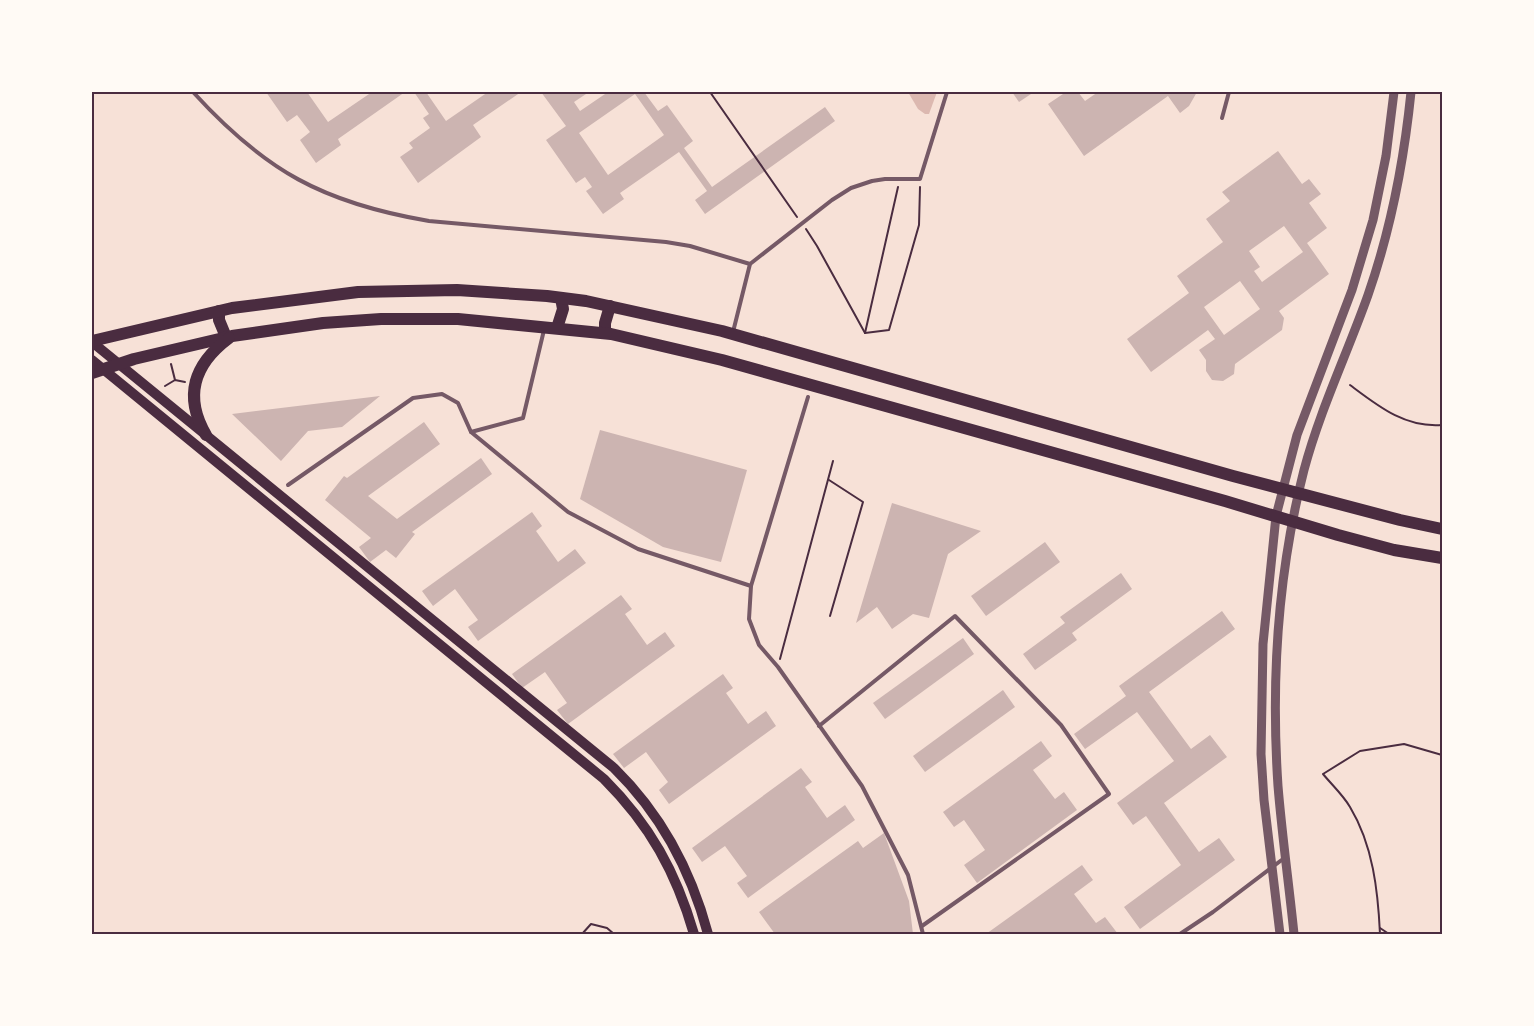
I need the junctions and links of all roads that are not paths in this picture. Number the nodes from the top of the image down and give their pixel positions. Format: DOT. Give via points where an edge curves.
graph roads {
  1 [pos="193,92"];
  2 [pos="947,92"];
  3 [pos="1229,92"];
  4 [pos="1394,92"];
  5 [pos="1411,92"];
  6 [pos="1222,118"];
  7 [pos="750,264"];
  8 [pos="561,298"];
  9 [pos="610,306"];
  10 [pos="219,311"];
  11 [pos="551,327"];
  12 [pos="605,333"];
  13 [pos="732,334"];
  14 [pos="229,337"];
  15 [pos="92,342"];
  16 [pos="92,360"];
  17 [pos="118,364"];
  18 [pos="97,371"];
  19 [pos="808,397"];
  20 [pos="471,432"];
  21 [pos="206,435"];
  22 [pos="288,485"];
  23 [pos="1282,489"];
  24 [pos="1299,494"];
  25 [pos="1276,516"];
  26 [pos="1292,521"];
  27 [pos="1443,529"];
  28 [pos="1443,558"];
  29 [pos="751,586"];
  30 [pos="819,726"];
  31 [pos="1285,857"];
  32 [pos="1272,866"];
  33 [pos="922,926"];
  34 [pos="692,934"];
  35 [pos="708,934"];
  36 [pos="923,934"];
  37 [pos="1180,934"];
  38 [pos="1280,934"];
  39 [pos="1294,934"];
  1 -- 7 [label="lane" via="242,141 280,169 317,191 356,205 429,221 666,242"];
  2 -- 7 [label="lane" via="920,179 872,181 852,188"];
  3 -- 6 [label="lane"];
  4 -- 23 [label="street" via="1386,156 1370,231 1297,435"];
  5 -- 24 [label="street" via="1401,168 1386,236 1368,296 1313,440"];
  7 -- 13 [label="lane"];
  8 -- 9 [label="main road"];
  8 -- 10 [label="main road" via="402,290 327,295"];
  8 -- 11 [label="main road" via="562,309"];
  9 -- 12 [label="main road"];
  9 -- 13 [label="main road"];
  10 -- 14 [label="main road" via="219,320"];
  10 -- 15 [label="main road"];
  11 -- 12 [label="main road"];
  11 -- 14 [label="main road" via="458,319 381,319 292,326"];
  11 -- 20 [label="lane" via="523,418"];
  12 -- 25 [label="main road" via="722,360"];
  13 -- 23 [label="main road"];
  14 -- 17 [label="main road"];
  14 -- 21 [label="main road" via="214,351 195,382 195,409"];
  15 -- 17 [label="main road"];
  16 -- 18 [label="main road"];
  17 -- 18 [label="main road"];
  17 -- 21 [label="main road"];
  18 -- 34 [label="main road" via="604,779 652,835 673,874"];
  19 -- 29 [label="lane"];
  20 -- 22 [label="lane" via="458,403 442,394 413,398"];
  20 -- 29 [label="lane" via="568,512 638,549"];
  21 -- 35 [label="main road" via="623,777 651,810 678,852"];
  23 -- 24 [label="main road"];
  23 -- 25 [label="street"];
  24 -- 26 [label="street"];
  24 -- 27 [label="main road"];
  25 -- 26 [label="main road"];
  25 -- 32 [label="street" via="1261,687 1261,754"];
  26 -- 28 [label="main road" via="1394,550"];
  26 -- 31 [label="street" via="1279,630 1275,718"];
  29 -- 30 [label="lane" via="750,619 759,645"];
  30 -- 33 [label="lane" via="862,786 908,875"];
  30 -- 33 [label="lane" via="955,616 1061,725 1109,794"];
  31 -- 32 [label="lane"];
  31 -- 39 [label="street"];
  32 -- 37 [label="lane"];
  32 -- 38 [label="street"];
  33 -- 36 [label="lane"];
}
